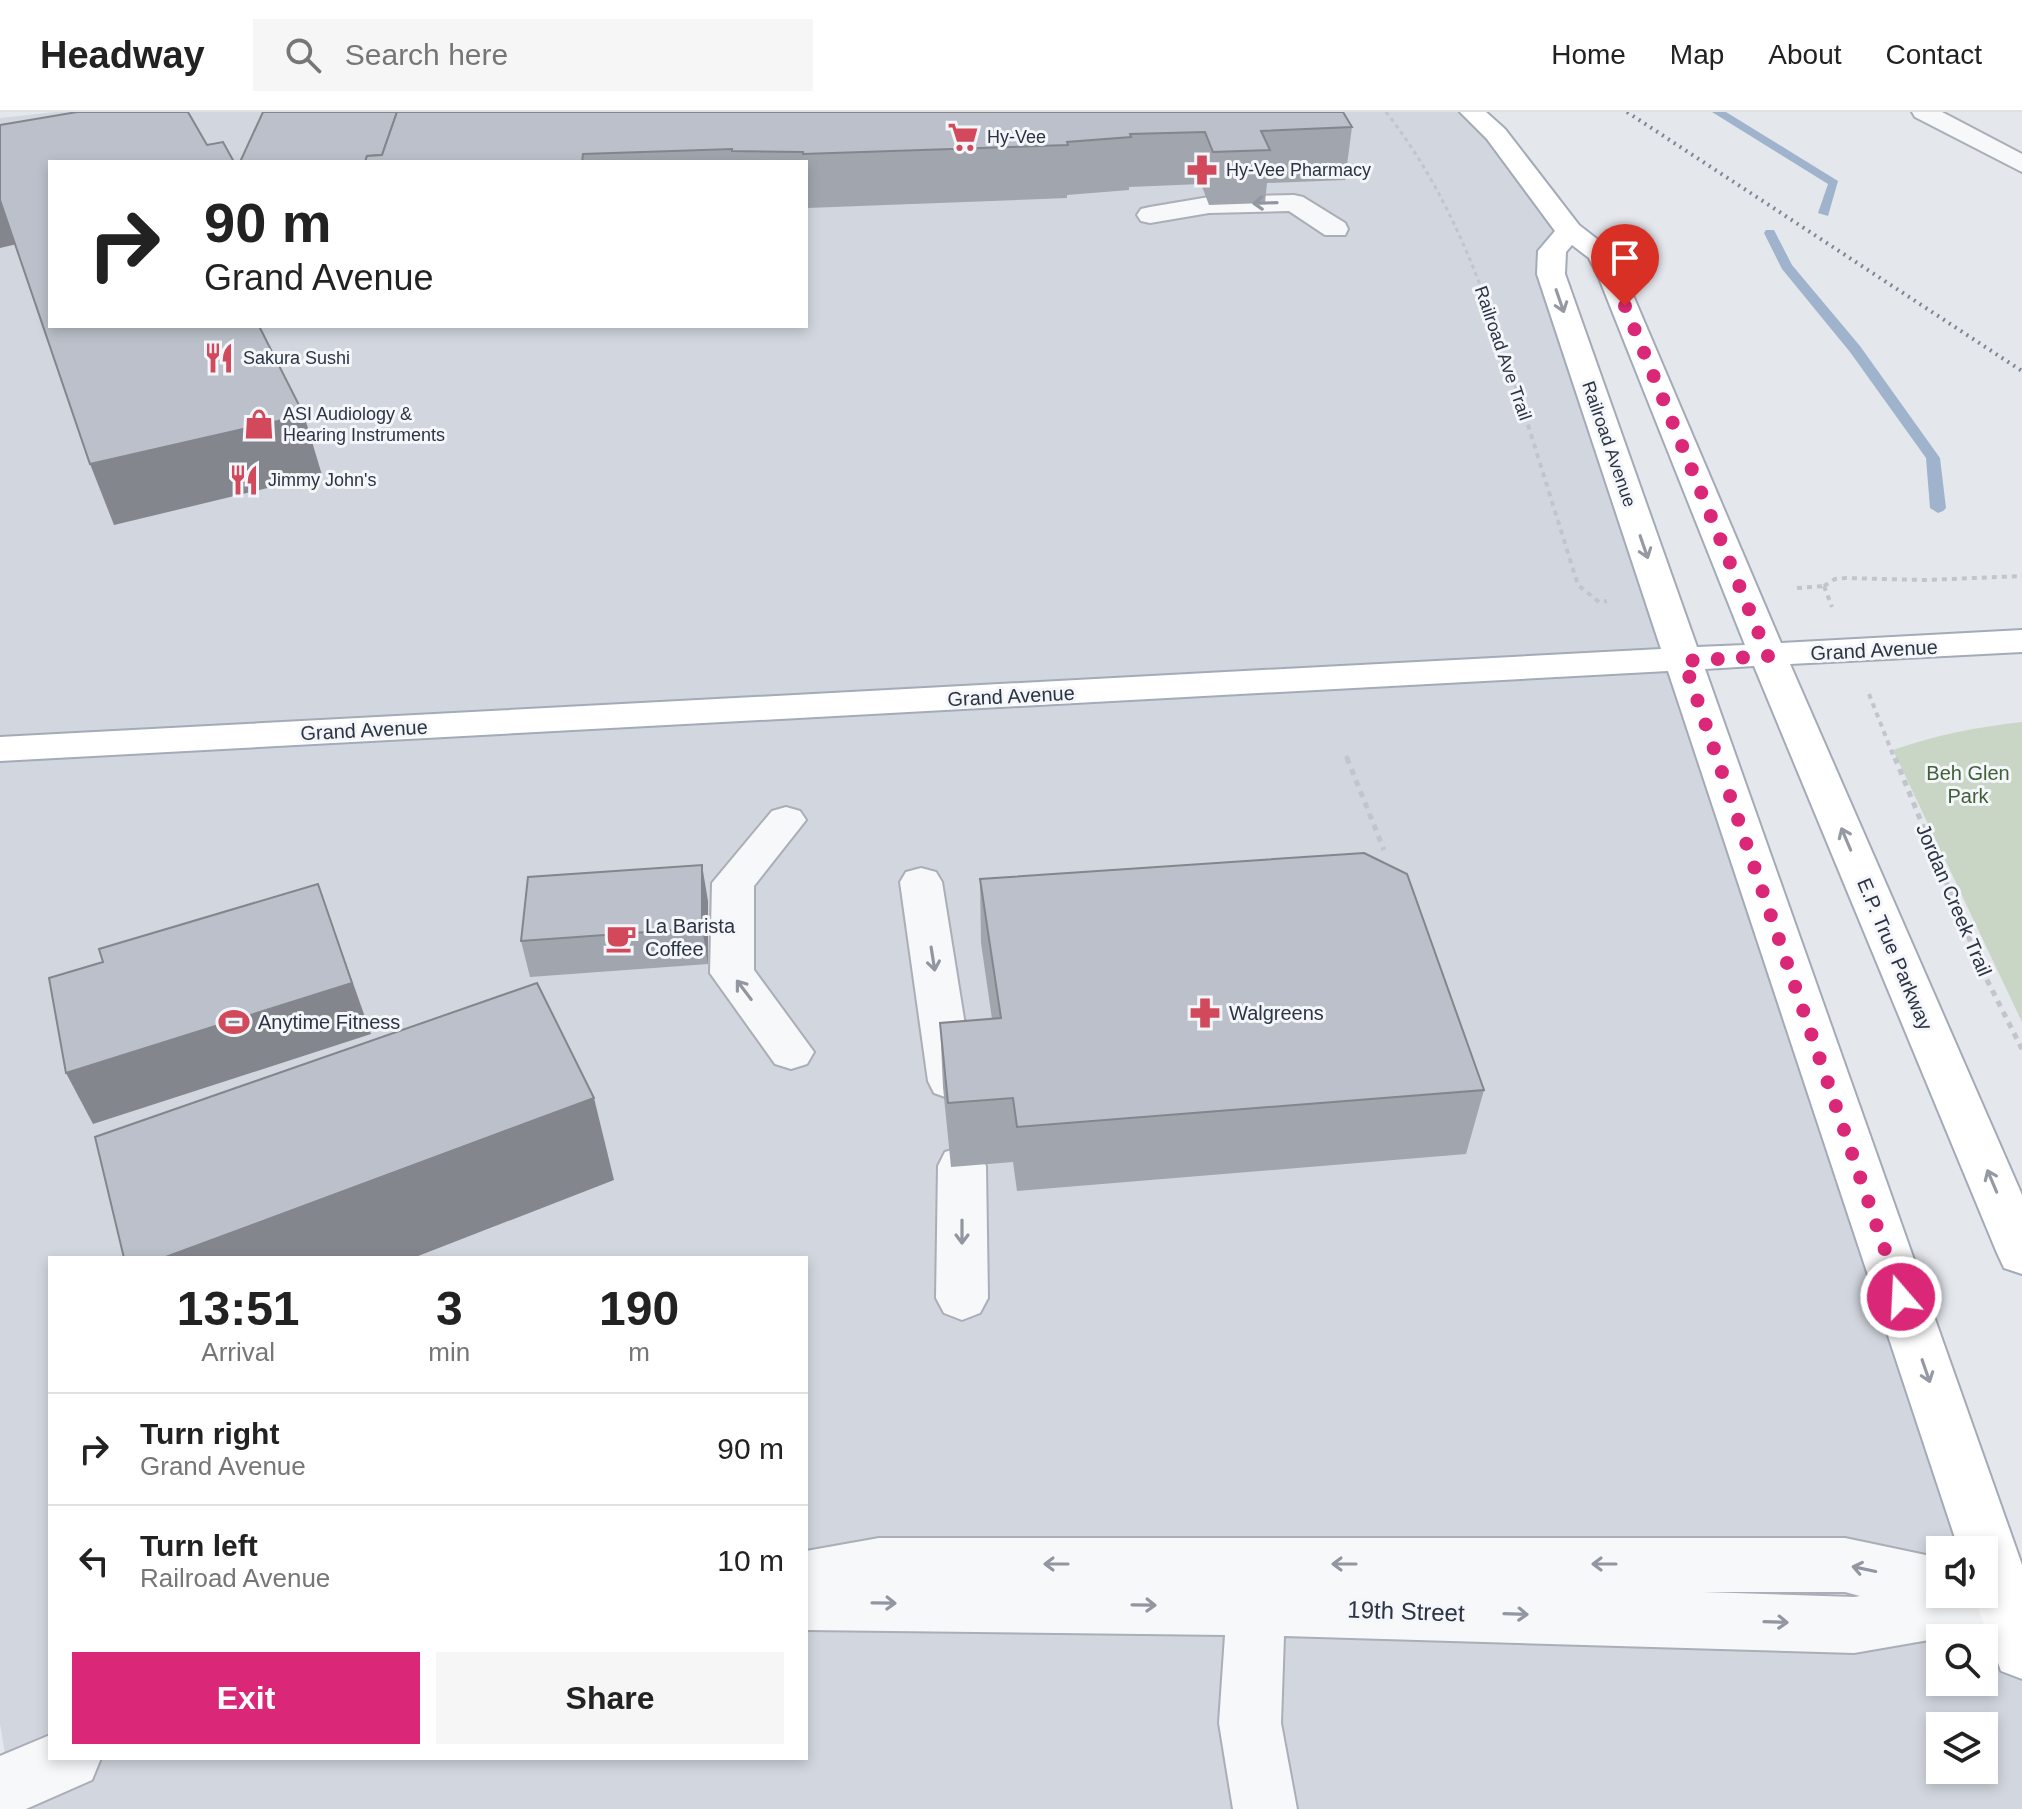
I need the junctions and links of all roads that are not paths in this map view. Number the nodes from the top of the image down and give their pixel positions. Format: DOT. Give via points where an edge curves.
graph roads {
  1 [pos="1472,112"];
  2 [pos="1981,112"];
  3 [pos="1933,117"];
  4 [pos="2022,164"];
  5 [pos="1150,215"];
  6 [pos="1335,229"];
  7 [pos="1569,231"];
  8 [pos="2022,641"];
  9 [pos="1768,656"];
  10 [pos="1684,661"];
  11 [pos="0,749"];
  12 [pos="786,820"];
  13 [pos="921,882"];
  14 [pos="791,1052"];
  15 [pos="952,1087"];
  16 [pos="962,1166"];
  17 [pos="2022,1253"];
  18 [pos="962,1298"];
  19 [pos="808,1578"];
  20 [pos="1926,1583"];
  21 [pos="808,1602"];
  22 [pos="1256,1607"];
  23 [pos="2006,1611"];
  24 [pos="65,1760"];
  25 [pos="0,1788"];
  26 [pos="1265,1809"];
  1 -- 7 [label="main road" via="1496,134"];
  2 -- 3 [label="street"];
  3 -- 4 [label="street"];
  6 -- 5 [label="street, one-way" via="1294,203 1209,205"];
  7 -- 9 [label="main road" via="1601,253 1613,278"];
  7 -- 10 [label="main road, Railroad Avenue, one-way" via="1552,251 1551,274"];
  8 -- 9 [label="main road, Grand Avenue"];
  9 -- 10 [label="main road, Grand Avenue"];
  17 -- 9 [label="main road, E.P. True Parkway, one-way"];
  10 -- 11 [label="main road, Grand Avenue"];
  10 -- 23 [label="main road, one-way"];
  14 -- 12 [label="street, one-way" via="732,973 733,883"];
  13 -- 15 [label="street, one-way"];
  16 -- 18 [label="street, one-way"];
  20 -- 19 [label="street, one-way" via="1845,1565 879,1565"];
  21 -- 22 [label="street, 19th Street, one-way"];
  22 -- 23 [label="street, 19th Street, one-way" via="1854,1625"];
  22 -- 26 [label="street" via="1250,1723"];
  24 -- 25 [label="street"];
}
